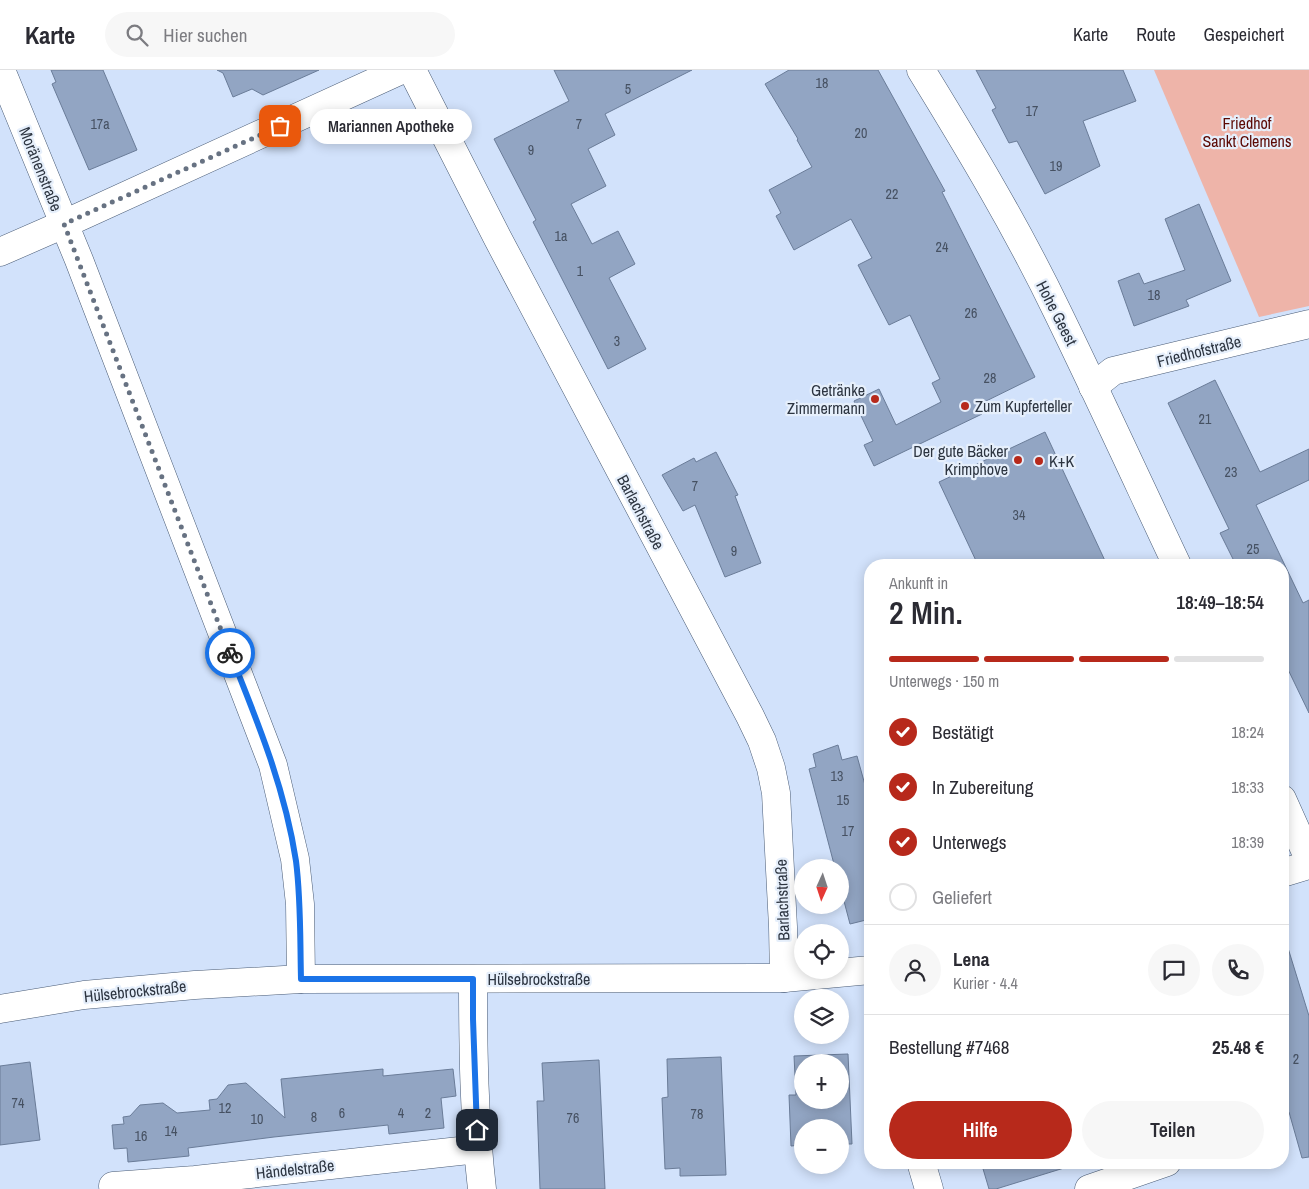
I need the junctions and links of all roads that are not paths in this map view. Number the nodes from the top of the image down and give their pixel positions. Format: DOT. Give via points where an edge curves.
graph roads {
  1 [pos="1,70"];
  2 [pos="401,70"];
  3 [pos="412,70"];
  4 [pos="921,70"];
  5 [pos="64,224"];
  6 [pos="0,252"];
  7 [pos="1309,324"];
  8 [pos="1093,387"];
  9 [pos="1174,559"];
  10 [pos="1289,815"];
  11 [pos="1309,859"];
  12 [pos="1309,865"];
  13 [pos="1289,871"];
  14 [pos="864,971"];
  15 [pos="784,978"];
  16 [pos="301,979"];
  17 [pos="473,979"];
  18 [pos="0,1009"];
  19 [pos="478,1149"];
  20 [pos="923,1169"];
  21 [pos="1147,1169"];
  22 [pos="196,1185"];
  23 [pos="113,1186"];
  24 [pos="482,1189"];
  25 [pos="929,1189"];
  26 [pos="1089,1189"];
  1 -- 5 [label="street, Moränenstraße"];
  2 -- 5 [label="street"];
  3 -- 15 [label="street, Barlachstraße" via="762,741 776,794"];
  4 -- 8 [label="street, Hohe Geest" via="1015,232"];
  5 -- 6 [label="street"];
  5 -- 16 [label="street, Moränenstraße" via="274,765 295,859 300,904"];
  7 -- 8 [label="street, Friedhofstraße" via="1113,371"];
  8 -- 9 [label="street, Hohe Geest"];
  10 -- 11 [label="street"];
  12 -- 13 [label="street"];
  14 -- 15 [label="street, Hülsebrockstraße"];
  15 -- 17 [label="street, Hülsebrockstraße"];
  16 -- 17 [label="street, Hülsebrockstraße"];
  16 -- 18 [label="street, Hülsebrockstraße" via="84,995"];
  17 -- 19 [label="street"];
  19 -- 22 [label="street, Händelstraße"];
  19 -- 24 [label="street"];
  20 -- 25 [label="street"];
  21 -- 26 [label="street"];
  22 -- 23 [label="street, Händelstraße"];
}
